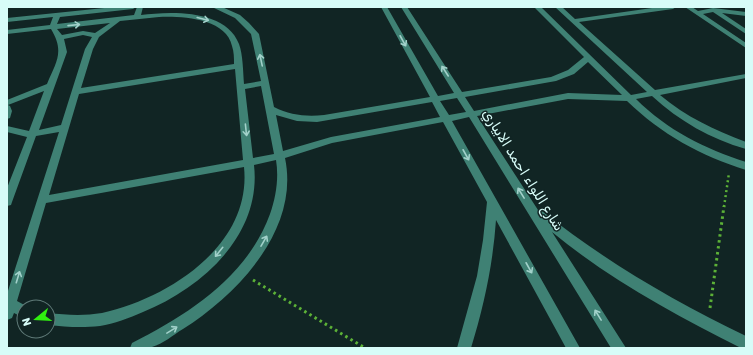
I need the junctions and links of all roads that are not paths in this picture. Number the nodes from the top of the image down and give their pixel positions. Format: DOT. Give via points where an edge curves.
graph roads {
  1 [pos="133,7"];
  2 [pos="140,7"];
  3 [pos="215,7"];
  4 [pos="384,7"];
  5 [pos="404,7"];
  6 [pos="537,7"];
  7 [pos="673,7"];
  8 [pos="688,7"];
  9 [pos="710,9"];
  10 [pos="561,10"];
  11 [pos="697,13"];
  12 [pos="58,14"];
  13 [pos="746,14"];
  14 [pos="546,16"];
  15 [pos="137,18"];
  16 [pos="121,19"];
  17 [pos="7,20"];
  18 [pos="573,21"];
  19 [pos="53,27"];
  20 [pos="7,32"];
  21 [pos="746,32"];
  22 [pos="96,36"];
  23 [pos="60,38"];
  24 [pos="746,39"];
  25 [pos="738,40"];
  26 [pos="746,46"];
  27 [pos="588,58"];
  28 [pos="238,66"];
  29 [pos="746,76"];
  30 [pos="266,82"];
  31 [pos="50,86"];
  32 [pos="241,87"];
  33 [pos="76,92"];
  34 [pos="653,93"];
  35 [pos="460,95"];
  36 [pos="629,98"];
  37 [pos="435,99"];
  38 [pos="7,103"];
  39 [pos="7,108"];
  40 [pos="271,109"];
  41 [pos="472,114"];
  42 [pos="7,116"];
  43 [pos="446,119"];
  44 [pos="64,128"];
  45 [pos="7,129"];
  46 [pos="32,134"];
  47 [pos="746,146"];
  48 [pos="280,156"];
  49 [pos="250,162"];
  50 [pos="746,166"];
  51 [pos="42,200"];
  52 [pos="7,202"];
  53 [pos="492,202"];
  54 [pos="530,208"];
  55 [pos="9,309"];
  56 [pos="56,320"];
  57 [pos="746,343"];
  58 [pos="137,348"];
  59 [pos="464,348"];
  60 [pos="573,348"];
  61 [pos="619,348"];
  1 -- 12 [label="street"];
  2 -- 15 [label="street"];
  30 -- 3 [label="street, one-way" via="256,38 250,26 235,14"];
  4 -- 37 [label="street, one-way"];
  35 -- 5 [label="street, شارع اللواء احمد الابياري, one-way"];
  6 -- 14 [label="street"];
  7 -- 18 [label="street"];
  8 -- 11 [label="street"];
  9 -- 11 [label="street"];
  9 -- 13 [label="street"];
  9 -- 21 [label="street"];
  10 -- 14 [label="street"];
  10 -- 18 [label="street"];
  11 -- 25 [label="street"];
  12 -- 17 [label="street"];
  12 -- 19 [label="street"];
  14 -- 27 [label="street"];
  15 -- 16 [label="street"];
  15 -- 28 [label="street, one-way" via="184,16 218,24 236,45"];
  19 -- 16 [label="street, one-way"];
  16 -- 22 [label="street"];
  18 -- 34 [label="street"];
  19 -- 20 [label="street"];
  19 -- 23 [label="street"];
  22 -- 23 [label="street" via="81,33"];
  22 -- 33 [label="street" via="89,49"];
  23 -- 31 [label="street" via="64,46 63,52"];
  24 -- 25 [label="street"];
  25 -- 26 [label="street"];
  27 -- 35 [label="street" via="571,72 553,79"];
  27 -- 36 [label="street"];
  28 -- 32 [label="street"];
  28 -- 33 [label="street"];
  29 -- 34 [label="street"];
  30 -- 32 [label="street"];
  30 -- 40 [label="street"];
  31 -- 38 [label="street"];
  31 -- 46 [label="street"];
  32 -- 49 [label="street, one-way"];
  33 -- 44 [label="street"];
  34 -- 36 [label="street"];
  34 -- 47 [label="street" via="670,109 686,119"];
  35 -- 37 [label="street"];
  35 -- 41 [label="street, شارع اللواء احمد الابياري"];
  36 -- 41 [label="street" via="568,96"];
  36 -- 50 [label="street" via="647,116 692,146"];
  37 -- 40 [label="street" via="312,120 289,117"];
  37 -- 43 [label="street"];
  39 -- 42 [label="street"];
  40 -- 48 [label="street"];
  41 -- 43 [label="street"];
  54 -- 41 [label="street, شارع اللواء احمد الابياري, one-way"];
  43 -- 48 [label="street" via="330,140"];
  43 -- 53 [label="street, one-way"];
  44 -- 46 [label="street"];
  44 -- 51 [label="street"];
  45 -- 46 [label="street"];
  46 -- 52 [label="street"];
  48 -- 49 [label="street"];
  58 -- 48 [label="street, one-way" via="184,322 225,290 242,273 258,251 278,210 283,190"];
  49 -- 51 [label="street"];
  49 -- 56 [label="street, one-way" via="249,193 236,228 216,256 186,283 149,304 110,317 71,322"];
  55 -- 51 [label="street, one-way"];
  53 -- 59 [label="street" via="488,256 482,287"];
  53 -- 60 [label="street, one-way"];
  54 -- 57 [label="street" via="606,266 707,325"];
  61 -- 54 [label="street, شارع اللواء احمد الابياري, one-way"];
}
